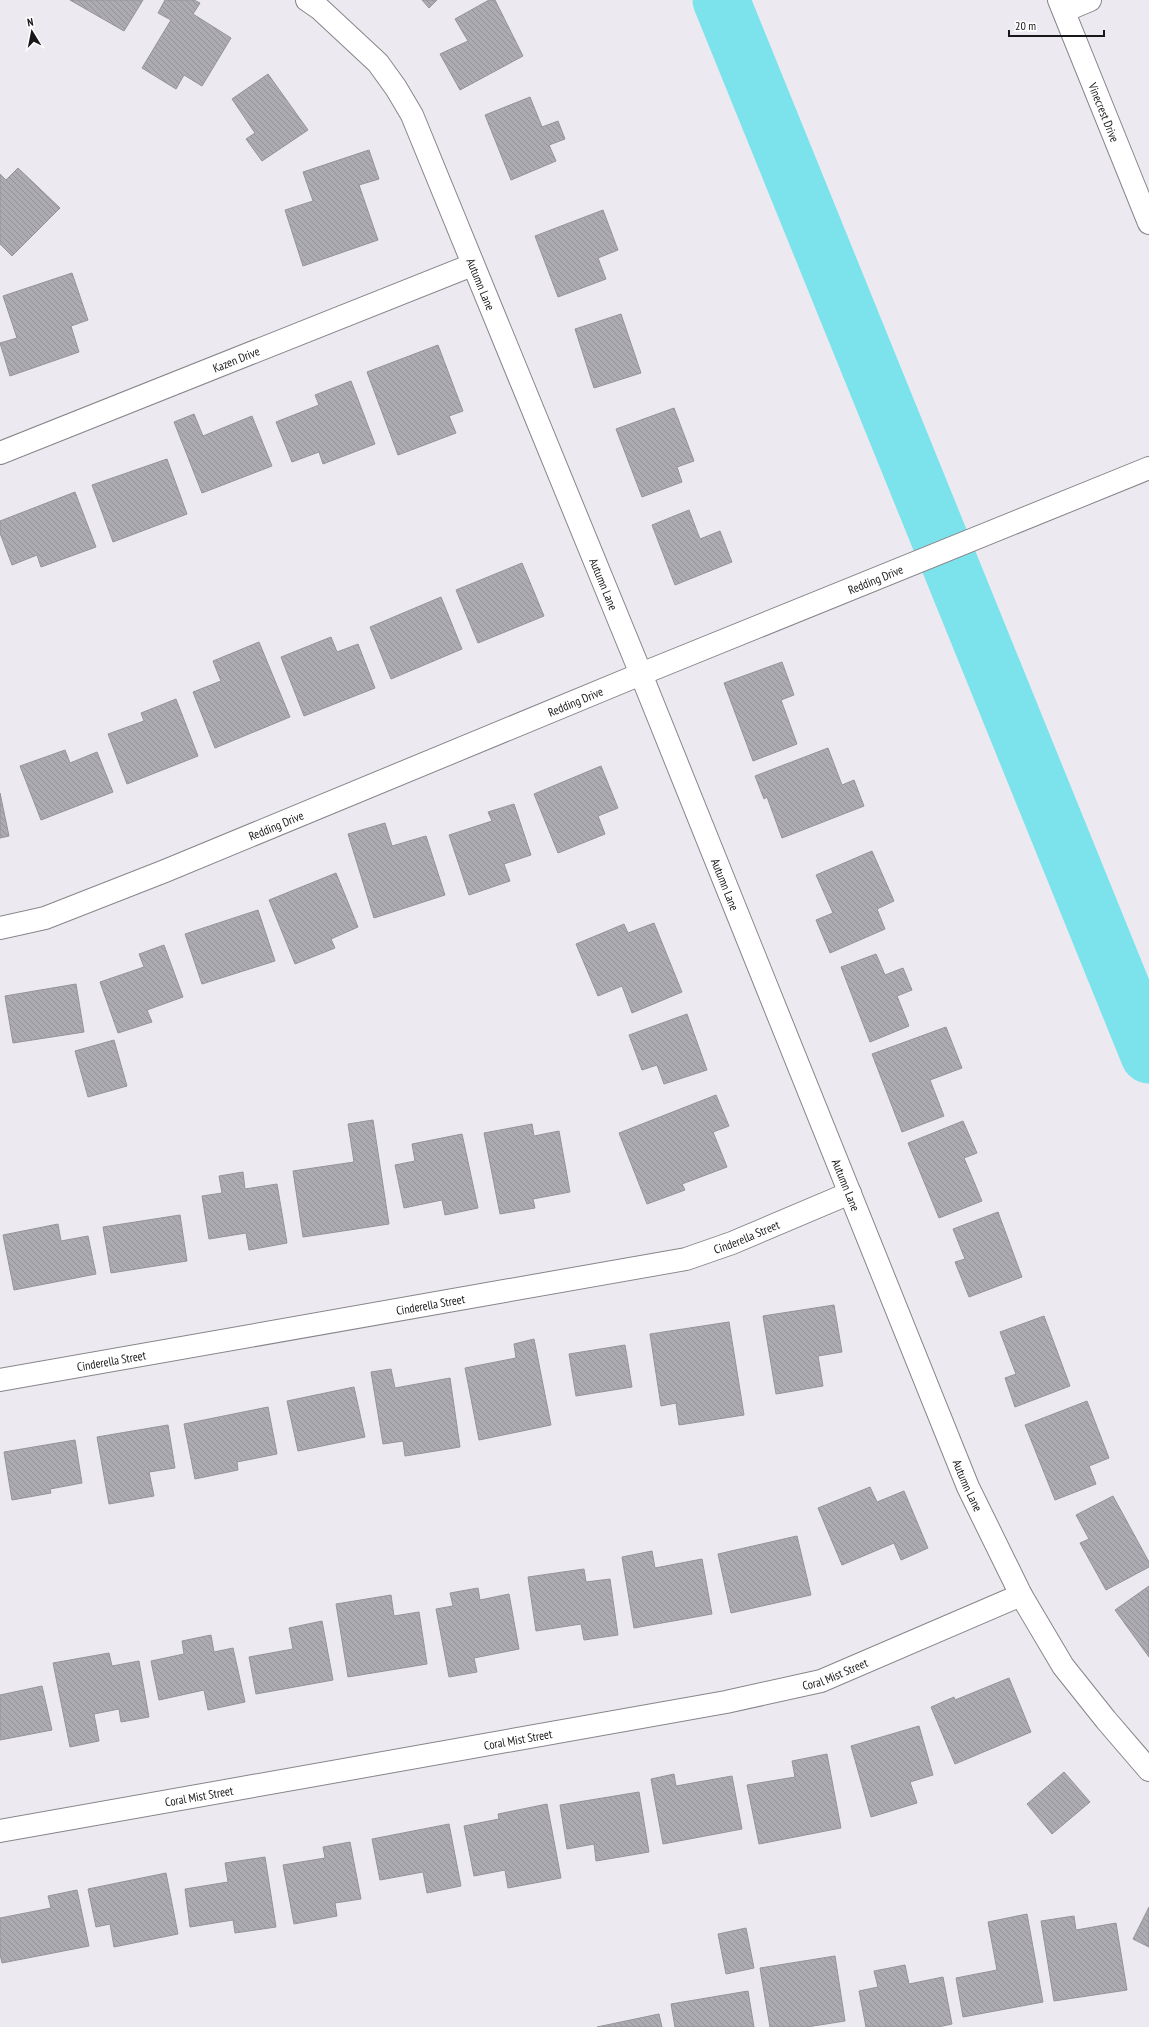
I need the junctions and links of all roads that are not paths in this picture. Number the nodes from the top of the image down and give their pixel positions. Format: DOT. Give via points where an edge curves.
graph roads {
  1 [pos="307,0"];
  2 [pos="1090,0"];
  3 [pos="1062,5"];
  4 [pos="1149,223"];
  5 [pos="472,265"];
  6 [pos="0,454"];
  7 [pos="1149,468"];
  8 [pos="641,674"];
  9 [pos="0,928"];
  10 [pos="850,1193"];
  11 [pos="0,1380"];
  12 [pos="1021,1595"];
  13 [pos="1149,1770"];
  14 [pos="0,1830"];
  1 -- 5 [label="street, Autumn Lane" via="378,63 396,88 412,115"];
  2 -- 3 [label="street"];
  3 -- 4 [label="street, Vinecrest Drive"];
  5 -- 6 [label="street, Kazen Drive"];
  5 -- 8 [label="street, Autumn Lane"];
  7 -- 8 [label="street, Redding Drive"];
  8 -- 9 [label="street, Redding Drive" via="151,877 45,918"];
  8 -- 10 [label="street, Autumn Lane"];
  10 -- 11 [label="street, Cinderella Street" via="732,1243 686,1259"];
  10 -- 12 [label="street, Autumn Lane" via="968,1487"];
  12 -- 13 [label="street, Autumn Lane" via="1063,1666"];
  12 -- 14 [label="street, Coral Mist Street" via="821,1681 726,1702"];
}
